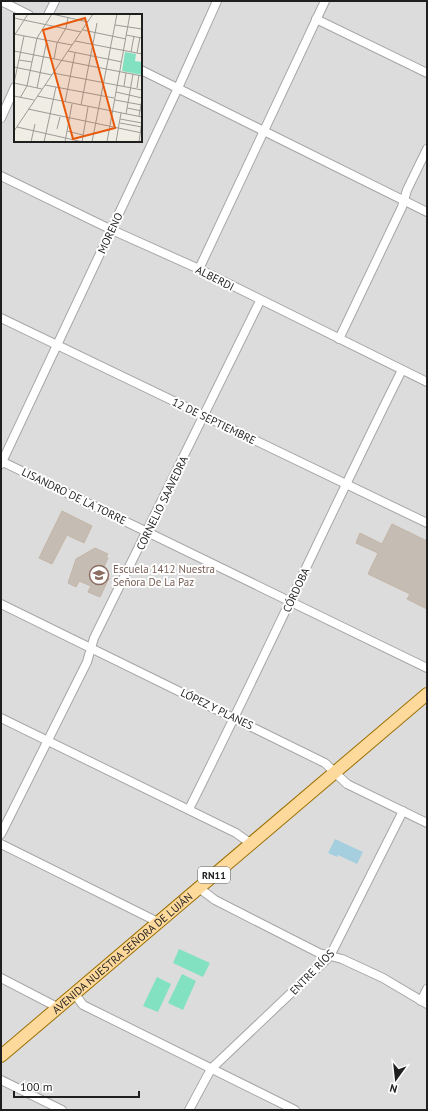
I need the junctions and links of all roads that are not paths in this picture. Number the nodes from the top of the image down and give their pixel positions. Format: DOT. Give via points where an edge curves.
graph roads {
  1 [pos="1,1"];
  2 [pos="54,1"];
  3 [pos="217,1"];
  4 [pos="325,1"];
  5 [pos="27,14"];
  6 [pos="48,14"];
  7 [pos="316,19"];
  8 [pos="142,70"];
  9 [pos="427,73"];
  10 [pos="178,88"];
  11 [pos="14,89"];
  12 [pos="1,118"];
  13 [pos="264,130"];
  14 [pos="427,149"];
  15 [pos="1,176"];
  16 [pos="404,200"];
  17 [pos="427,212"];
  18 [pos="112,230"];
  19 [pos="199,269"];
  20 [pos="260,301"];
  21 [pos="1,318"];
  22 [pos="339,339"];
  23 [pos="57,346"];
  24 [pos="402,370"];
  25 [pos="427,382"];
  26 [pos="204,416"];
  27 [pos="1,462"];
  28 [pos="345,484"];
  29 [pos="427,523"];
  30 [pos="148,531"];
  31 [pos="290,603"];
  32 [pos="1,604"];
  33 [pos="92,648"];
  34 [pos="427,668"];
  35 [pos="427,694"];
  36 [pos="1,718"];
  37 [pos="235,718"];
  38 [pos="47,740"];
  39 [pos="335,773"];
  40 [pos="189,809"];
  41 [pos="404,811"];
  42 [pos="427,823"];
  43 [pos="1,834"];
  44 [pos="250,843"];
  45 [pos="1,844"];
  46 [pos="199,888"];
  47 [pos="158,922"];
  48 [pos="330,956"];
  49 [pos="1,978"];
  50 [pos="427,989"];
  51 [pos="74,993"];
  52 [pos="424,1003"];
  53 [pos="57,1007"];
  54 [pos="1,1056"];
  55 [pos="210,1069"];
  56 [pos="1,1080"];
  57 [pos="62,1110"];
  58 [pos="189,1110"];
  59 [pos="295,1110"];
  1 -- 5 [label="street"];
  2 -- 6 [label="street"];
  3 -- 10 [label="street, MORENO"];
  4 -- 7 [label="street"];
  7 -- 9 [label="street"];
  7 -- 13 [label="street"];
  8 -- 10 [label="street"];
  10 -- 13 [label="street"];
  10 -- 18 [label="street, MORENO"];
  11 -- 12 [label="street"];
  13 -- 16 [label="street"];
  13 -- 19 [label="street"];
  14 -- 16 [label="street"];
  15 -- 18 [label="street, ALBERDI"];
  16 -- 17 [label="street"];
  16 -- 22 [label="street"];
  18 -- 19 [label="street, ALBERDI"];
  18 -- 23 [label="street, MORENO"];
  19 -- 20 [label="street, ALBERDI"];
  20 -- 22 [label="street, ALBERDI"];
  20 -- 26 [label="street, CORNELIO SAAVEDRA"];
  21 -- 23 [label="street, 12 DE SEPTIEMBRE"];
  22 -- 24 [label="street, ALBERDI"];
  23 -- 26 [label="street, 12 DE SEPTIEMBRE"];
  23 -- 27 [label="street, MORENO"];
  24 -- 25 [label="street, ALBERDI"];
  24 -- 28 [label="street, CÓRDOBA"];
  26 -- 28 [label="street, 12 DE SEPTIEMBRE"];
  26 -- 30 [label="street, CORNELIO SAAVEDRA"];
  27 -- 30 [label="street, LISANDRO DE LA TORRE"];
  28 -- 29 [label="street, 12 DE SEPTIEMBRE"];
  28 -- 31 [label="street, CÓRDOBA"];
  30 -- 31 [label="street, LISANDRO DE LA TORRE"];
  30 -- 33 [label="street, CORNELIO SAAVEDRA" via="94,638"];
  31 -- 34 [label="street, LISANDRO DE LA TORRE"];
  31 -- 37 [label="street, CÓRDOBA"];
  32 -- 33 [label="street, LÓPEZ Y PLANES"];
  33 -- 37 [label="street, LÓPEZ Y PLANES"];
  33 -- 38 [label="street, CORNELIO SAAVEDRA"];
  35 -- 39 [label="main road, AVENIDA NUESTRA SEÑORA DE LUJÁN / RN11"];
  36 -- 38 [label="street"];
  37 -- 39 [label="street, LÓPEZ Y PLANES" via="325,763"];
  37 -- 40 [label="street, CÓRDOBA"];
  38 -- 40 [label="street"];
  38 -- 43 [label="street, CORNELIO SAAVEDRA"];
  39 -- 41 [label="street, LÓPEZ Y PLANES" via="347,784"];
  39 -- 44 [label="main road, AVENIDA NUESTRA SEÑORA DE LUJÁN / RN11"];
  40 -- 44 [label="street"];
  41 -- 42 [label="street, LÓPEZ Y PLANES"];
  41 -- 48 [label="street, ENTRE RÍOS"];
  44 -- 46 [label="main road, AVENIDA NUESTRA SEÑORA DE LUJÁN / RN11"];
  45 -- 47 [label="street"];
  46 -- 47 [label="main road, AVENIDA NUESTRA SEÑORA DE LUJÁN / RN11"];
  46 -- 48 [label="street" via="215,900 319,953"];
  47 -- 51 [label="main road, AVENIDA NUESTRA SEÑORA DE LUJÁN / RN11"];
  48 -- 52 [label="street" via="383,978"];
  48 -- 55 [label="street, ENTRE RÍOS"];
  49 -- 53 [label="street"];
  50 -- 52 [label="street"];
  51 -- 53 [label="main road, AVENIDA NUESTRA SEÑORA DE LUJÁN / RN11"];
  51 -- 55 [label="street" via="83,1005"];
  53 -- 54 [label="main road, AVENIDA NUESTRA SEÑORA DE LUJÁN / RN11"];
  55 -- 58 [label="street, ENTRE RÍOS"];
  55 -- 59 [label="street"];
  56 -- 57 [label="street"];
}
